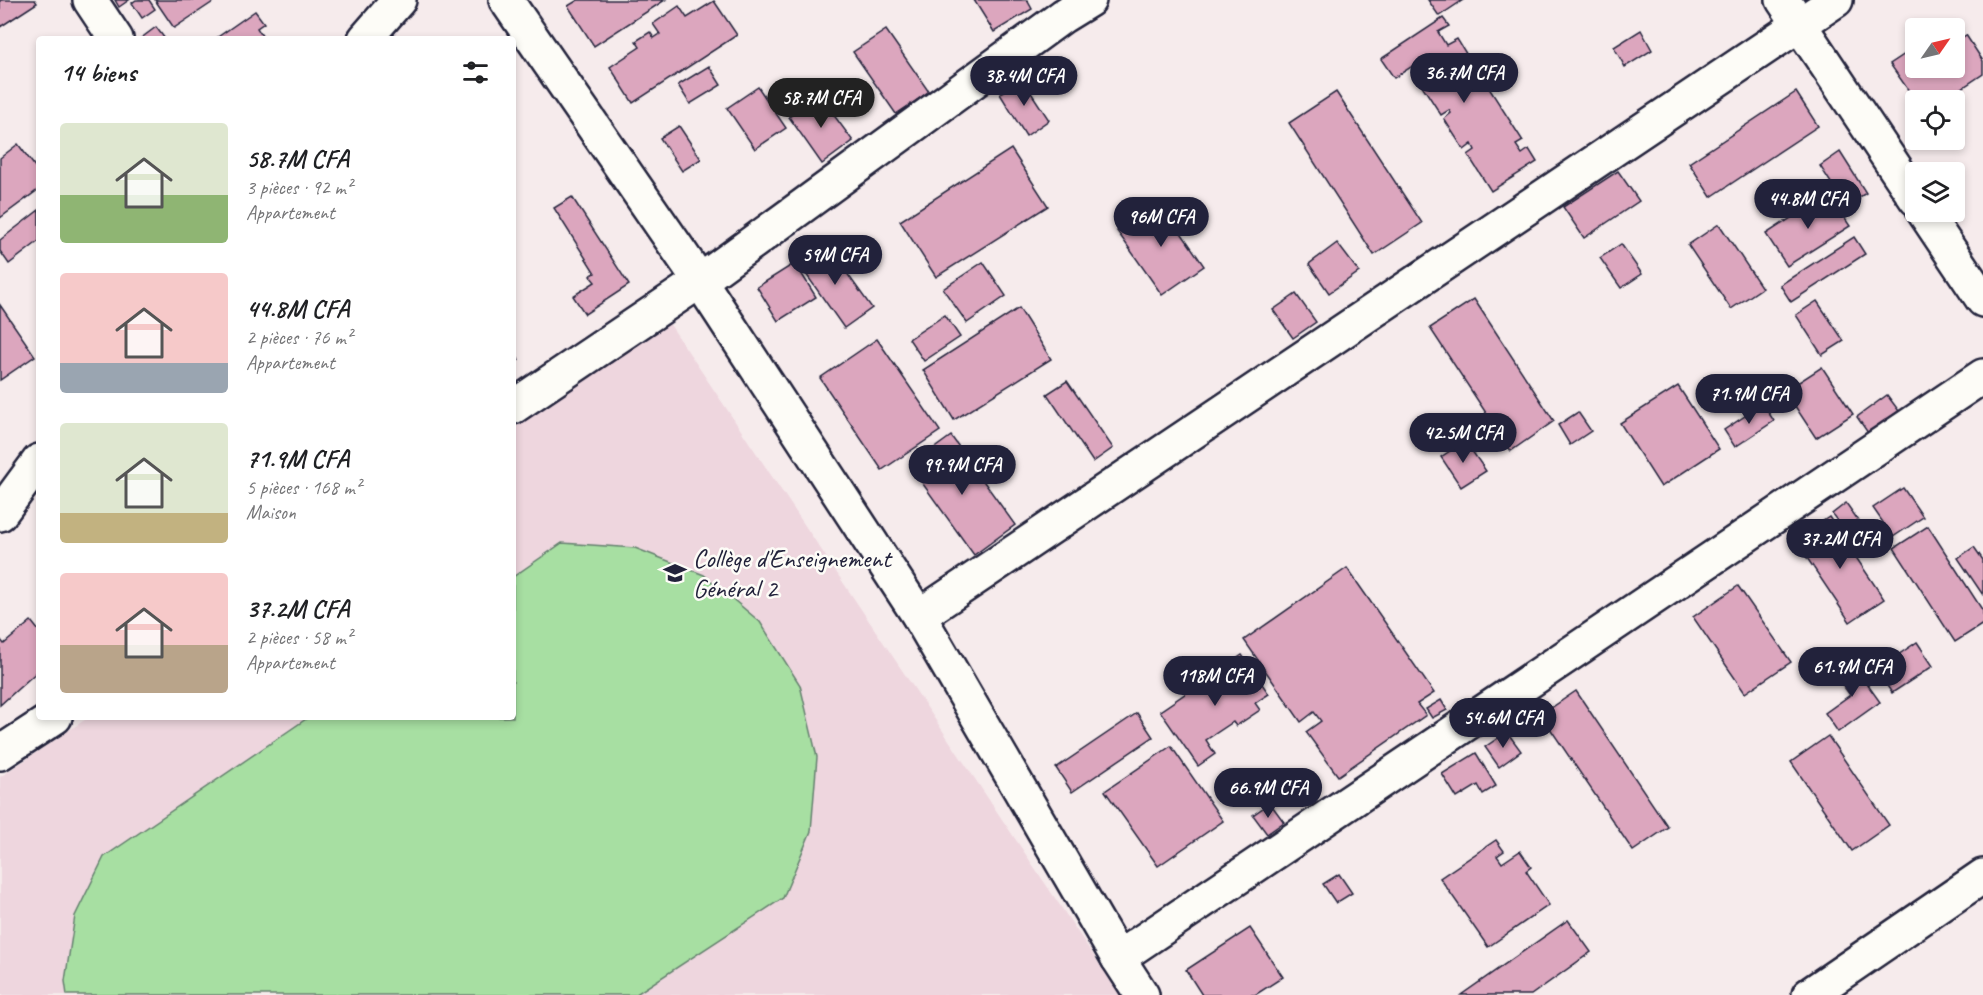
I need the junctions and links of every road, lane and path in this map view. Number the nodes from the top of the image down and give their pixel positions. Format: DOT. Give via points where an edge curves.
graph roads {
  1 [pos="90,0"];
  2 [pos="399,0"];
  3 [pos="506,0"];
  4 [pos="1089,0"];
  5 [pos="1836,0"];
  6 [pos="1791,12"];
  7 [pos="115,36"];
  8 [pos="367,36"];
  9 [pos="1905,183"];
  10 [pos="1931,222"];
  11 [pos="700,281"];
  12 [pos="1983,300"];
  13 [pos="1983,376"];
  14 [pos="516,405"];
  15 [pos="36,465"];
  16 [pos="0,514"];
  17 [pos="919,616"];
  18 [pos="50,720"];
  19 [pos="0,753"];
  20 [pos="1983,876"];
  21 [pos="1118,958"];
  22 [pos="1142,995"];
  23 [pos="1809,995"];
  1 -- 7 [label="street"];
  2 -- 8 [label="street"];
  3 -- 11 [label="street"];
  4 -- 11 [label="street"];
  5 -- 6 [label="street"];
  6 -- 9 [label="street"];
  6 -- 17 [label="street"];
  10 -- 12 [label="street"];
  11 -- 14 [label="street"];
  11 -- 17 [label="street"];
  13 -- 21 [label="street"];
  15 -- 16 [label="street"];
  17 -- 21 [label="street"];
  18 -- 19 [label="street"];
  20 -- 23 [label="street"];
  21 -- 22 [label="street"];
}
